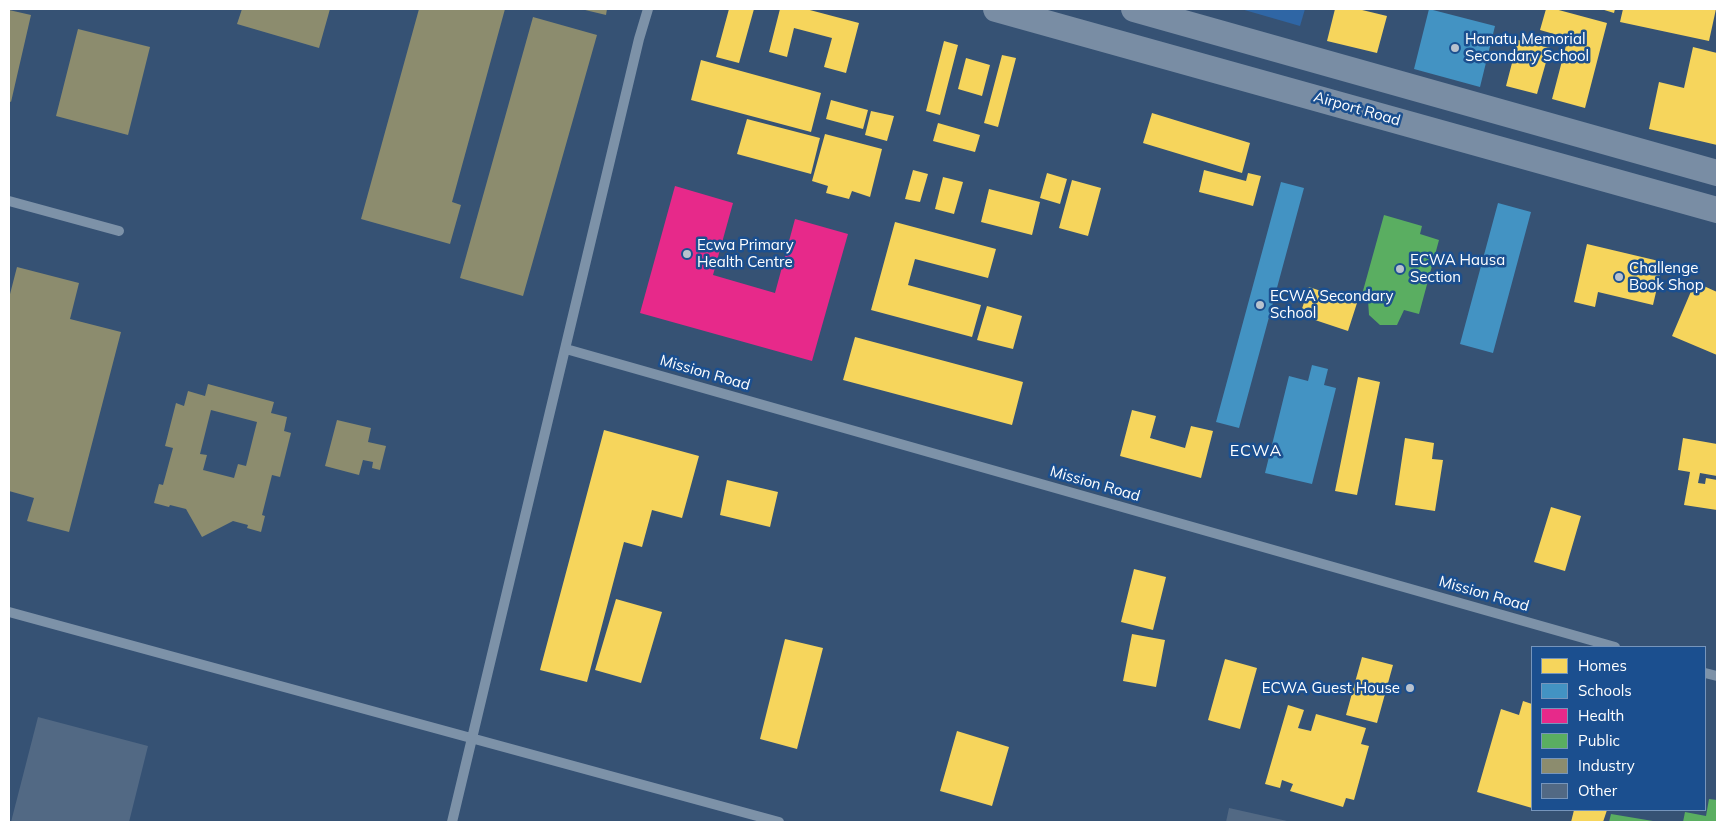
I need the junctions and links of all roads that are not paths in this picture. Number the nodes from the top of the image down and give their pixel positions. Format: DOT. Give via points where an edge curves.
graph roads {
  1 [pos="648,9"];
  2 [pos="996,9"];
  3 [pos="1134,9"];
  4 [pos="1717,173"];
  5 [pos="9,201"];
  6 [pos="1717,210"];
  7 [pos="120,231"];
  8 [pos="566,349"];
  9 [pos="9,612"];
  10 [pos="1612,646"];
  11 [pos="473,739"];
  12 [pos="452,822"];
  13 [pos="779,822"];
  1 -- 8 [label="lane"];
  2 -- 6 [label="main road, Airport Road"];
  3 -- 4 [label="main road"];
  5 -- 7 [label="lane"];
  8 -- 10 [label="lane, Mission Road"];
  8 -- 11 [label="lane"];
  9 -- 11 [label="lane"];
  11 -- 12 [label="lane"];
  11 -- 13 [label="lane"];
}
